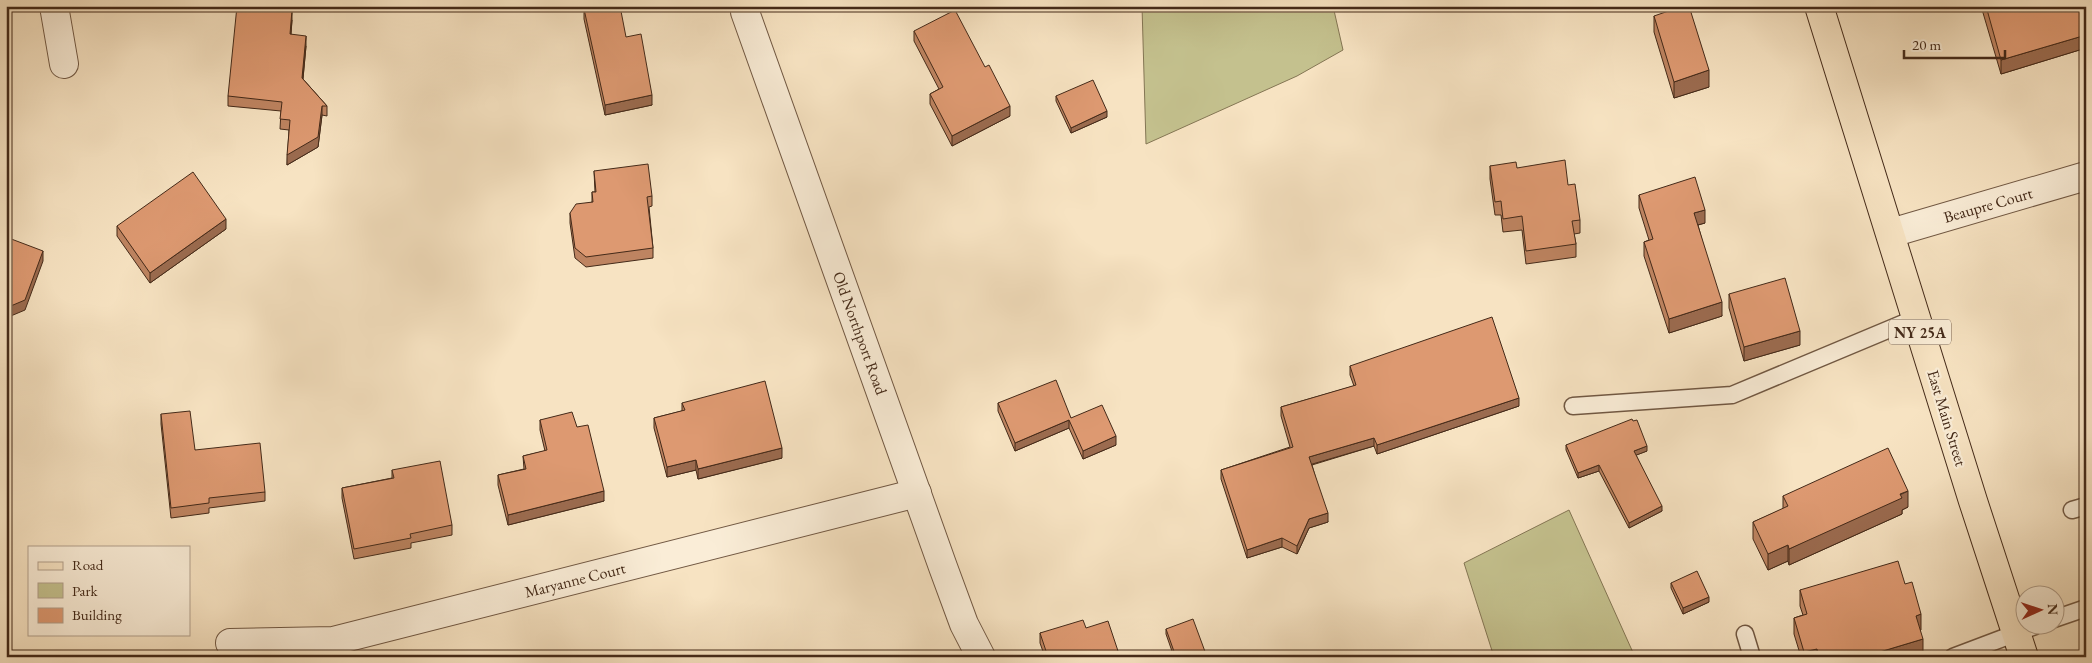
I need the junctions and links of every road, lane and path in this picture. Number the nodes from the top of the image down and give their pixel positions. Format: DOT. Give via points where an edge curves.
graph roads {
  1 [pos="54,6"];
  2 [pos="746,6"];
  3 [pos="1820,6"];
  4 [pos="64,64"];
  5 [pos="2086,176"];
  6 [pos="1891,234"];
  7 [pos="1916,318"];
  8 [pos="1573,406"];
  9 [pos="917,493"];
  10 [pos="2086,608"];
  11 [pos="2064,616"];
  12 [pos="1746,634"];
  13 [pos="2025,638"];
  14 [pos="230,643"];
  15 [pos="982,657"];
  16 [pos="1752,657"];
  17 [pos="1953,657"];
  1 -- 4 [label="street"];
  2 -- 9 [label="street, Old Northport Road"];
  3 -- 6 [label="main road, East Main Street / NY 25A"];
  5 -- 6 [label="street, Beaupre Court"];
  6 -- 7 [label="main road, East Main Street / NY 25A"];
  7 -- 8 [label="lane" via="1732,396"];
  7 -- 13 [label="main road, East Main Street / NY 25A"];
  9 -- 14 [label="street, Maryanne Court" via="333,641"];
  9 -- 15 [label="street, Old Northport Road" via="964,624"];
  10 -- 11 [label="lane"];
  12 -- 16 [label="lane"];
  13 -- 17 [label="lane"];
}
